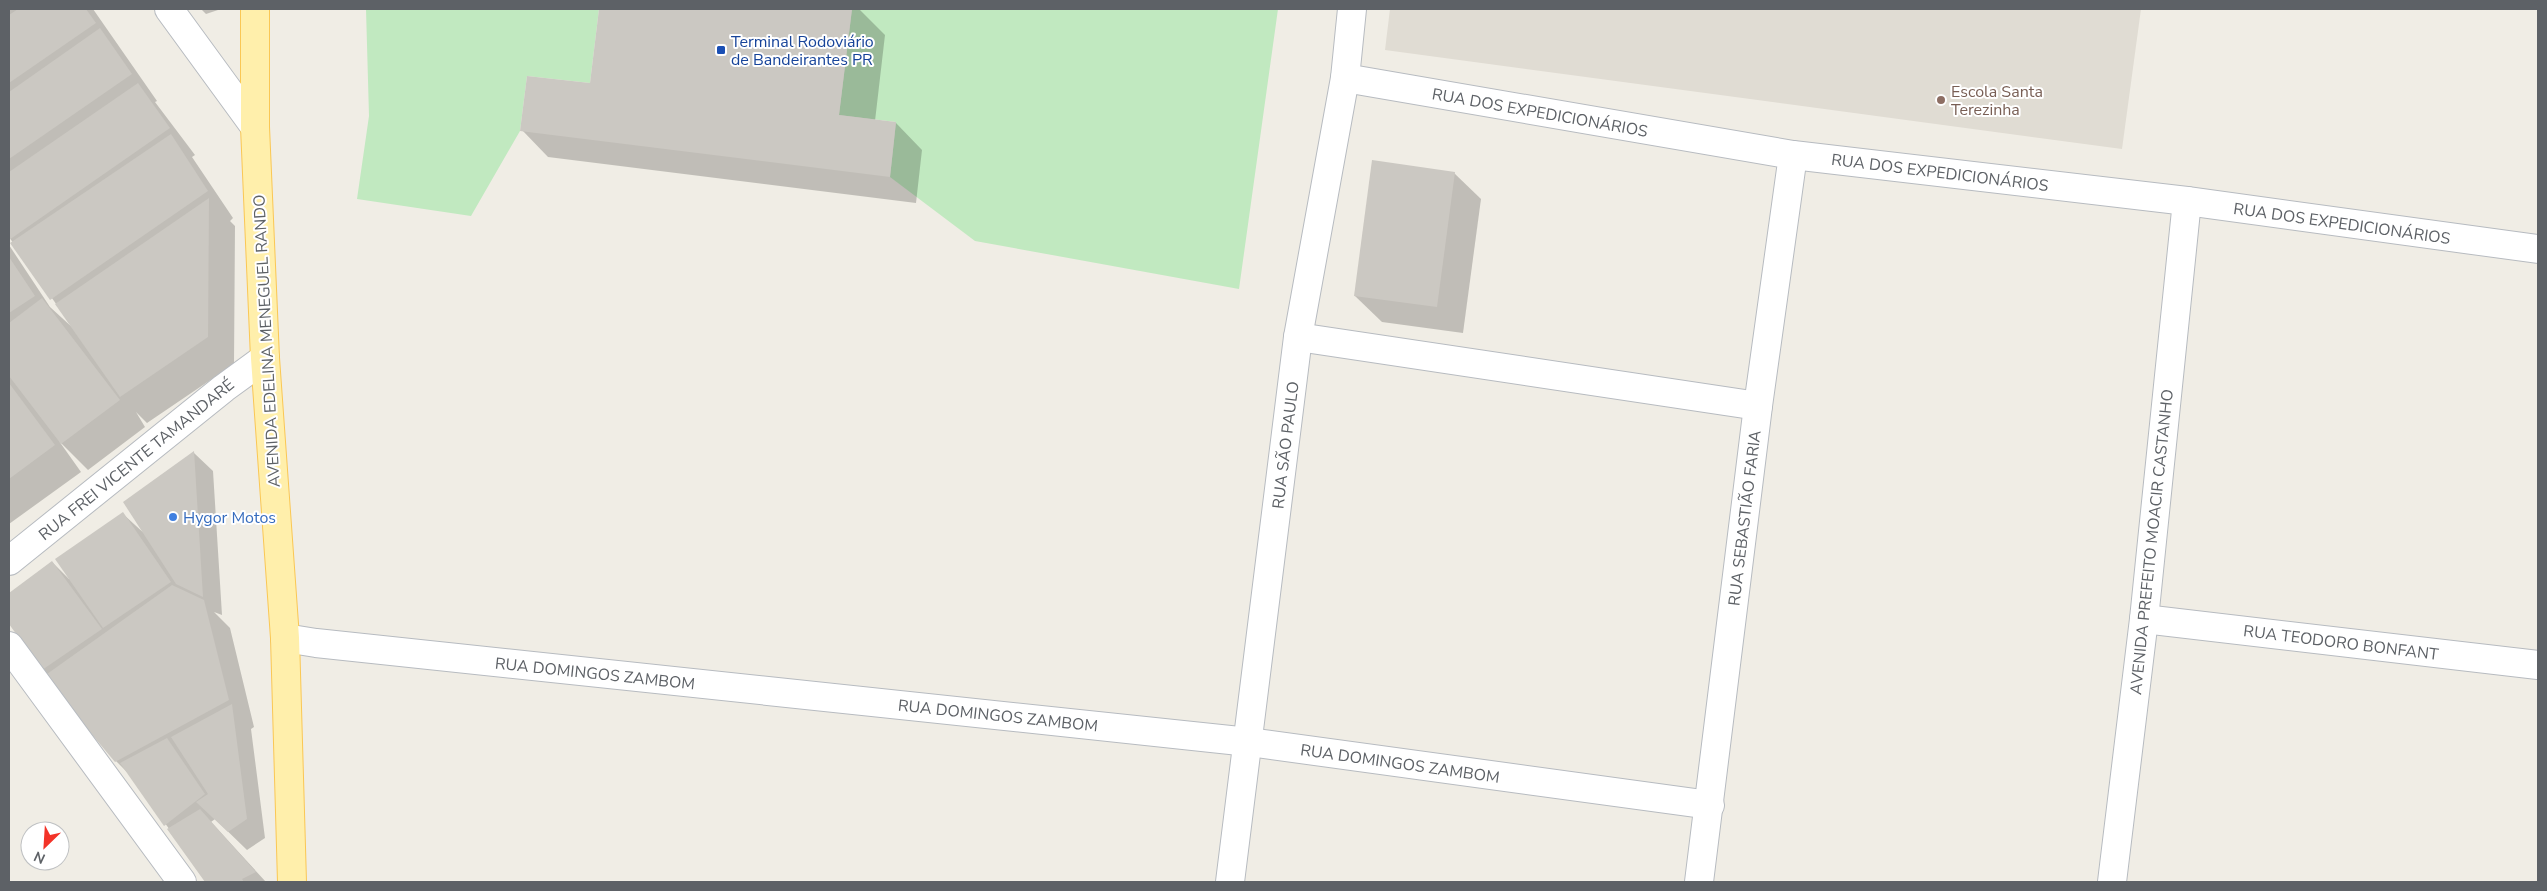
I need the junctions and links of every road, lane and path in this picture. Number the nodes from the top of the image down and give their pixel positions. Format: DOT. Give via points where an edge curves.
graph roads {
  1 [pos="169,9"];
  2 [pos="255,9"];
  3 [pos="1352,9"];
  4 [pos="1345,78"];
  5 [pos="254,127"];
  6 [pos="1793,155"];
  7 [pos="2187,201"];
  8 [pos="2538,249"];
  9 [pos="1298,337"];
  10 [pos="265,358"];
  11 [pos="1758,406"];
  12 [pos="9,561"];
  13 [pos="2144,619"];
  14 [pos="285,638"];
  15 [pos="9,646"];
  16 [pos="2538,665"];
  17 [pos="1249,742"];
  18 [pos="1710,805"];
  19 [pos="182,882"];
  20 [pos="292,882"];
  21 [pos="1230,882"];
  22 [pos="1699,882"];
  23 [pos="2112,882"];
  1 -- 5 [label="street"];
  2 -- 5 [label="main road, AVENIDA EDELINA MENEGUEL RANDO"];
  3 -- 4 [label="street, RUA SÃO PAULO"];
  4 -- 6 [label="street, RUA DOS EXPEDICIONÁRIOS"];
  4 -- 9 [label="street, RUA SÃO PAULO"];
  5 -- 10 [label="main road, AVENIDA EDELINA MENEGUEL RANDO"];
  6 -- 7 [label="street, RUA DOS EXPEDICIONÁRIOS"];
  6 -- 11 [label="street, RUA SEBASTIÃO FARIA"];
  7 -- 8 [label="street, RUA DOS EXPEDICIONÁRIOS"];
  7 -- 13 [label="street, AVENIDA PREFEITO MOACIR CASTANHO"];
  9 -- 11 [label="street"];
  9 -- 17 [label="street, RUA SÃO PAULO"];
  10 -- 12 [label="street, RUA FREI VICENTE TAMANDARÉ"];
  10 -- 14 [label="main road, AVENIDA EDELINA MENEGUEL RANDO"];
  11 -- 18 [label="street, RUA SEBASTIÃO FARIA"];
  13 -- 16 [label="street, RUA TEODORO BONFANT"];
  13 -- 23 [label="street, AVENIDA PREFEITO MOACIR CASTANHO"];
  14 -- 17 [label="street, RUA DOMINGOS ZAMBOM"];
  14 -- 20 [label="main road, AVENIDA EDELINA MENEGUEL RANDO"];
  15 -- 19 [label="street"];
  17 -- 18 [label="street, RUA DOMINGOS ZAMBOM"];
  17 -- 21 [label="street, RUA SÃO PAULO"];
  18 -- 22 [label="street, RUA SEBASTIÃO FARIA"];
}
